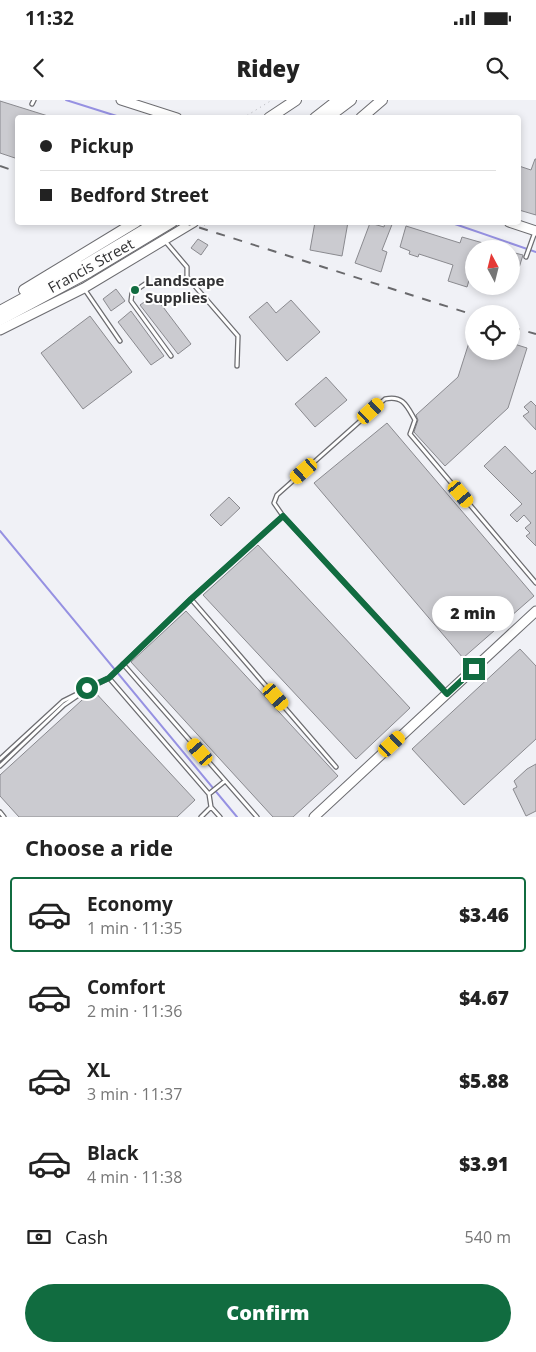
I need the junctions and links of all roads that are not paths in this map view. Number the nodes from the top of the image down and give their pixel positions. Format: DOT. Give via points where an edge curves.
graph roads {
  1 [pos="34,100"];
  2 [pos="296,100"];
  3 [pos="338,100"];
  4 [pos="351,100"];
  5 [pos="382,100"];
  6 [pos="125,101"];
  7 [pos="32,104"];
  8 [pos="160,115"];
  9 [pos="274,115"];
  10 [pos="319,115"];
  11 [pos="331,115"];
  12 [pos="363,115"];
  13 [pos="131,225"];
  14 [pos="153,225"];
  15 [pos="167,225"];
  16 [pos="189,225"];
  17 [pos="518,225"];
  18 [pos="536,231"];
  19 [pos="165,240"];
  20 [pos="526,258"];
  21 [pos="86,269"];
  22 [pos="145,284"];
  23 [pos="84,288"];
  24 [pos="0,305"];
  25 [pos="0,311"];
  26 [pos="0,320"];
  27 [pos="0,330"];
  28 [pos="120,341"];
  29 [pos="171,356"];
  30 [pos="237,366"];
  31 [pos="283,516"];
  32 [pos="536,583"];
  33 [pos="191,599"];
  34 [pos="536,611"];
  35 [pos="124,664"];
  36 [pos="109,678"];
  37 [pos="99,682"];
  38 [pos="447,694"];
  39 [pos="0,759"];
  40 [pos="0,766"];
  41 [pos="336,768"];
  42 [pos="225,780"];
  43 [pos="209,794"];
  44 [pos="212,808"];
  45 [pos="0,812"];
  46 [pos="4,817"];
  47 [pos="201,817"];
  48 [pos="220,817"];
  49 [pos="256,817"];
  50 [pos="314,817"];
  1 -- 7 [label="lane"];
  2 -- 9 [label="highway"];
  3 -- 10 [label="highway"];
  4 -- 11 [label="highway"];
  5 -- 12 [label="highway"];
  6 -- 8 [label="main road"];
  13 -- 24 [label="highway"];
  14 -- 21 [label="highway"];
  15 -- 21 [label="highway"];
  16 -- 19 [label="main road, Francis Street"];
  17 -- 18 [label="main road"];
  18 -- 20 [label="lane"];
  19 -- 23 [label="main road, Francis Street"];
  19 -- 30 [label="lane" via="186,267 187,277 238,336"];
  21 -- 25 [label="highway"];
  21 -- 26 [label="highway"];
  22 -- 29 [label="lane" via="132,293 131,301"];
  23 -- 27 [label="main road, Francis Street"];
  23 -- 28 [label="lane"];
  31 -- 32 [label="lane" via="274,503 277,495 385,399 394,397 408,406 415,420 410,434"];
  31 -- 33 [label="lane"];
  31 -- 38 [label="lane"];
  33 -- 35 [label="lane"];
  33 -- 41 [label="lane"];
  34 -- 38 [label="main road"];
  35 -- 36 [label="lane"];
  35 -- 42 [label="lane"];
  36 -- 37 [label="lane"];
  36 -- 43 [label="lane"];
  37 -- 39 [label="lane" via="63,701"];
  37 -- 40 [label="lane" via="64,704"];
  38 -- 50 [label="main road"];
  42 -- 43 [label="lane"];
  42 -- 49 [label="lane"];
  43 -- 44 [label="lane"];
  44 -- 47 [label="lane"];
  44 -- 48 [label="lane"];
  45 -- 46 [label="lane"];
}
